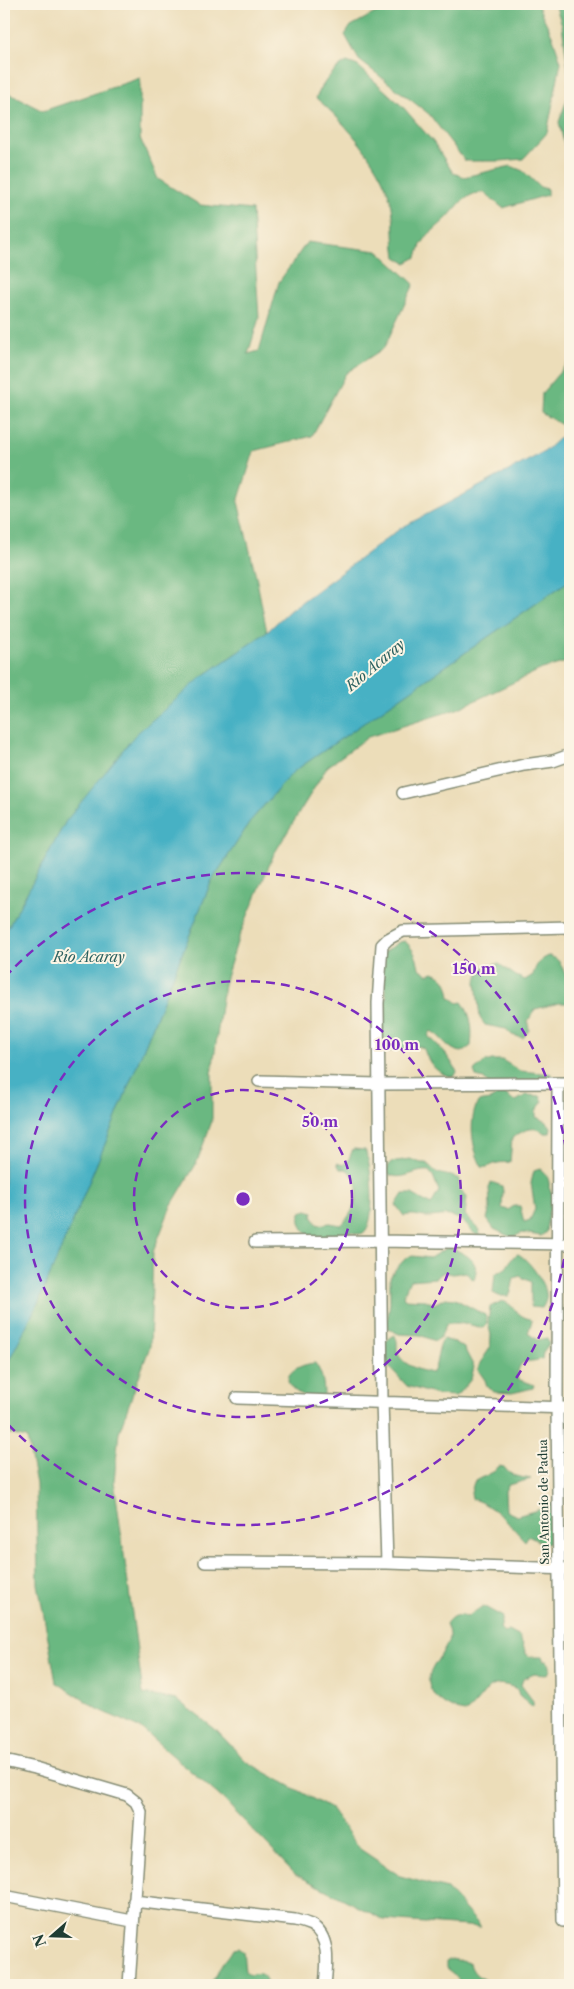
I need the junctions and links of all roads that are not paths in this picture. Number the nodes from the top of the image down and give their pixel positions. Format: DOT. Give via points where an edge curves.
graph roads {
  1 [pos="570,755"];
  2 [pos="403,793"];
  3 [pos="570,926"];
  4 [pos="259,1081"];
  5 [pos="564,1083"];
  6 [pos="378,1084"];
  7 [pos="380,1241"];
  8 [pos="255,1242"];
  9 [pos="557,1244"];
  10 [pos="570,1244"];
  11 [pos="237,1398"];
  12 [pos="382,1401"];
  13 [pos="557,1407"];
  14 [pos="570,1408"];
  15 [pos="205,1562"];
  16 [pos="387,1563"];
  17 [pos="565,1569"];
  18 [pos="4,1761"];
  19 [pos="4,1896"];
  20 [pos="134,1901"];
  21 [pos="132,1921"];
  22 [pos="563,1921"];
  23 [pos="129,1985"];
  24 [pos="325,1985"];
  1 -- 2 [label="street"];
  3 -- 6 [label="street" via="403,931 388,939 382,945"];
  4 -- 6 [label="street"];
  5 -- 6 [label="street"];
  5 -- 9 [label="street, San Antonio de Padua"];
  6 -- 7 [label="street"];
  7 -- 8 [label="street"];
  7 -- 9 [label="street"];
  7 -- 12 [label="street"];
  9 -- 10 [label="street"];
  9 -- 13 [label="street, San Antonio de Padua"];
  11 -- 12 [label="street"];
  12 -- 13 [label="street"];
  12 -- 16 [label="street"];
  13 -- 14 [label="street"];
  13 -- 17 [label="street, San Antonio de Padua"];
  15 -- 16 [label="street"];
  16 -- 17 [label="street"];
  17 -- 22 [label="street, San Antonio de Padua"];
  18 -- 20 [label="street" via="127,1795 136,1802 141,1812"];
  19 -- 21 [label="street"];
  20 -- 21 [label="street"];
  20 -- 24 [label="street" via="295,1920 312,1926 323,1937 327,1959"];
  21 -- 23 [label="street"];
}
